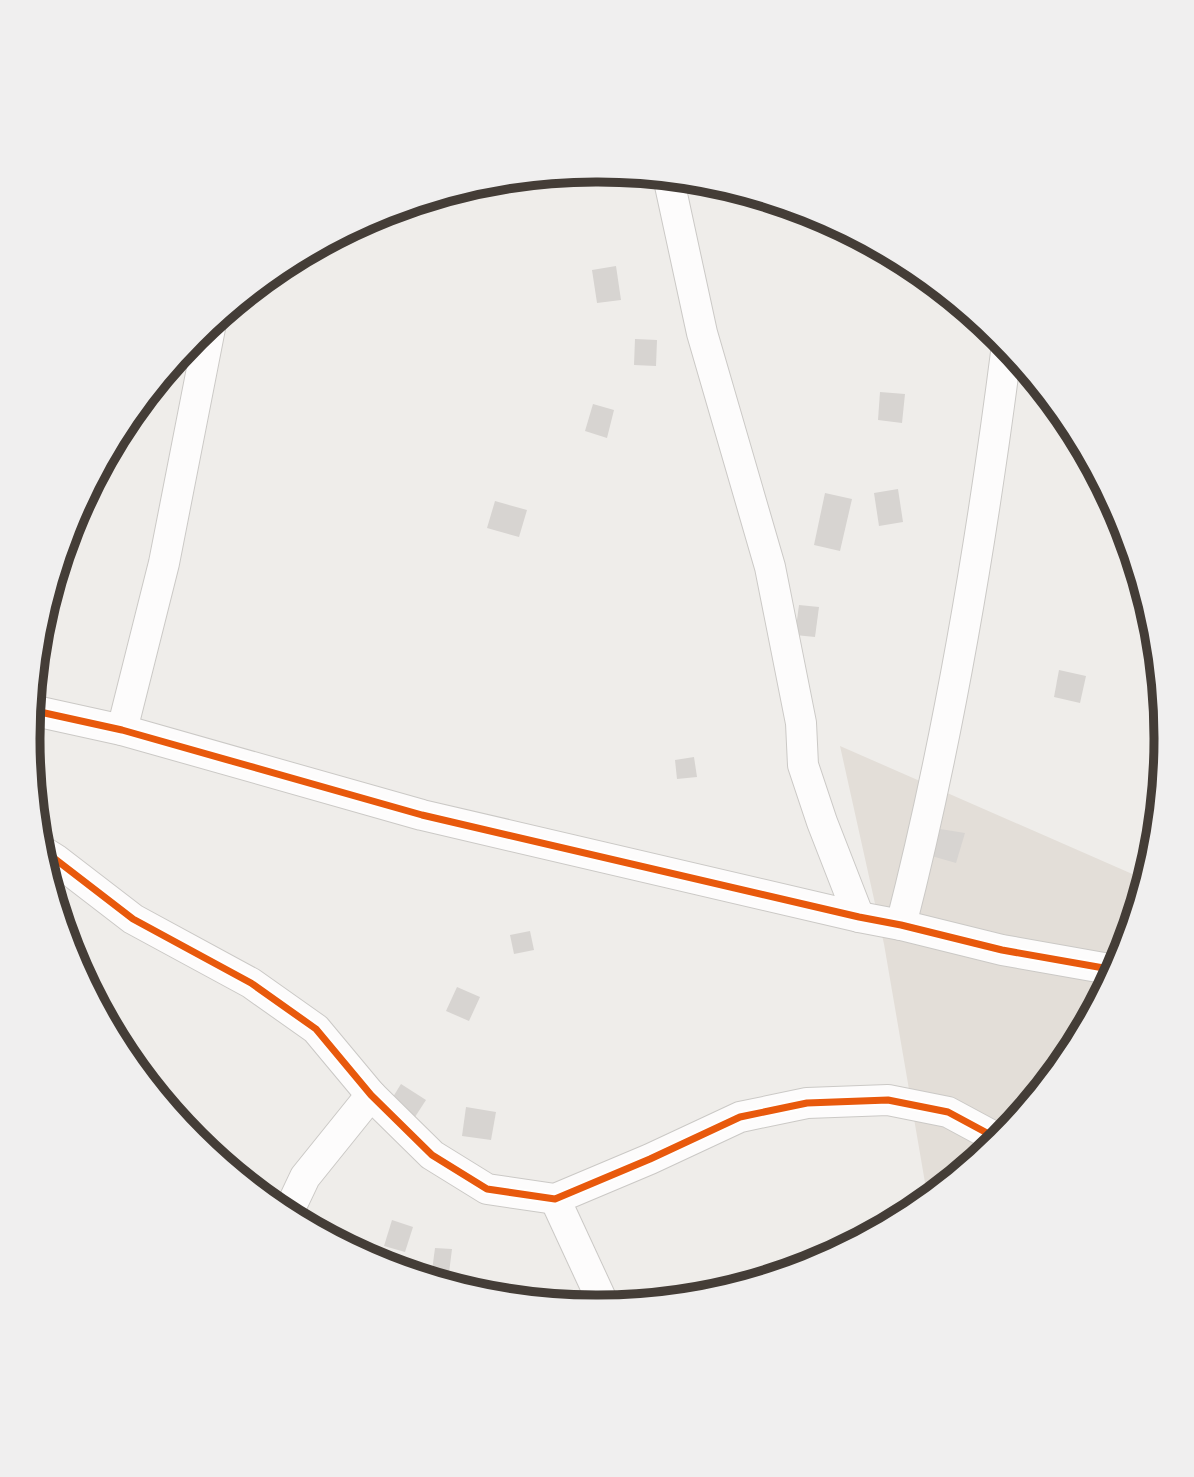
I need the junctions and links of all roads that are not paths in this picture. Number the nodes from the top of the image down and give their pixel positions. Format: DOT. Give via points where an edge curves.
graph roads {
  1 [pos="670,187"];
  2 [pos="208,341"];
  3 [pos="1005,360"];
  4 [pos="41,711"];
  5 [pos="122,730"];
  6 [pos="53,858"];
  7 [pos="859,918"];
  8 [pos="901,925"];
  9 [pos="1104,968"];
  10 [pos="371,1095"];
  11 [pos="989,1134"];
  12 [pos="555,1199"];
  13 [pos="292,1204"];
  14 [pos="599,1295"];
  1 -- 7 [label="street" via="702,333 770,568 801,723 803,765"];
  2 -- 5 [label="street" via="164,563"];
  3 -- 8 [label="street" via="960,657"];
  4 -- 5 [label="street"];
  5 -- 7 [label="street" via="422,815"];
  6 -- 10 [label="street" via="133,919 251,983 316,1029"];
  7 -- 8 [label="street"];
  8 -- 9 [label="street"];
  10 -- 12 [label="street" via="432,1156 487,1189"];
  10 -- 13 [label="street" via="304,1177"];
  11 -- 12 [label="street" via="948,1112 888,1100 807,1103 740,1117"];
  12 -- 14 [label="street"];
}
